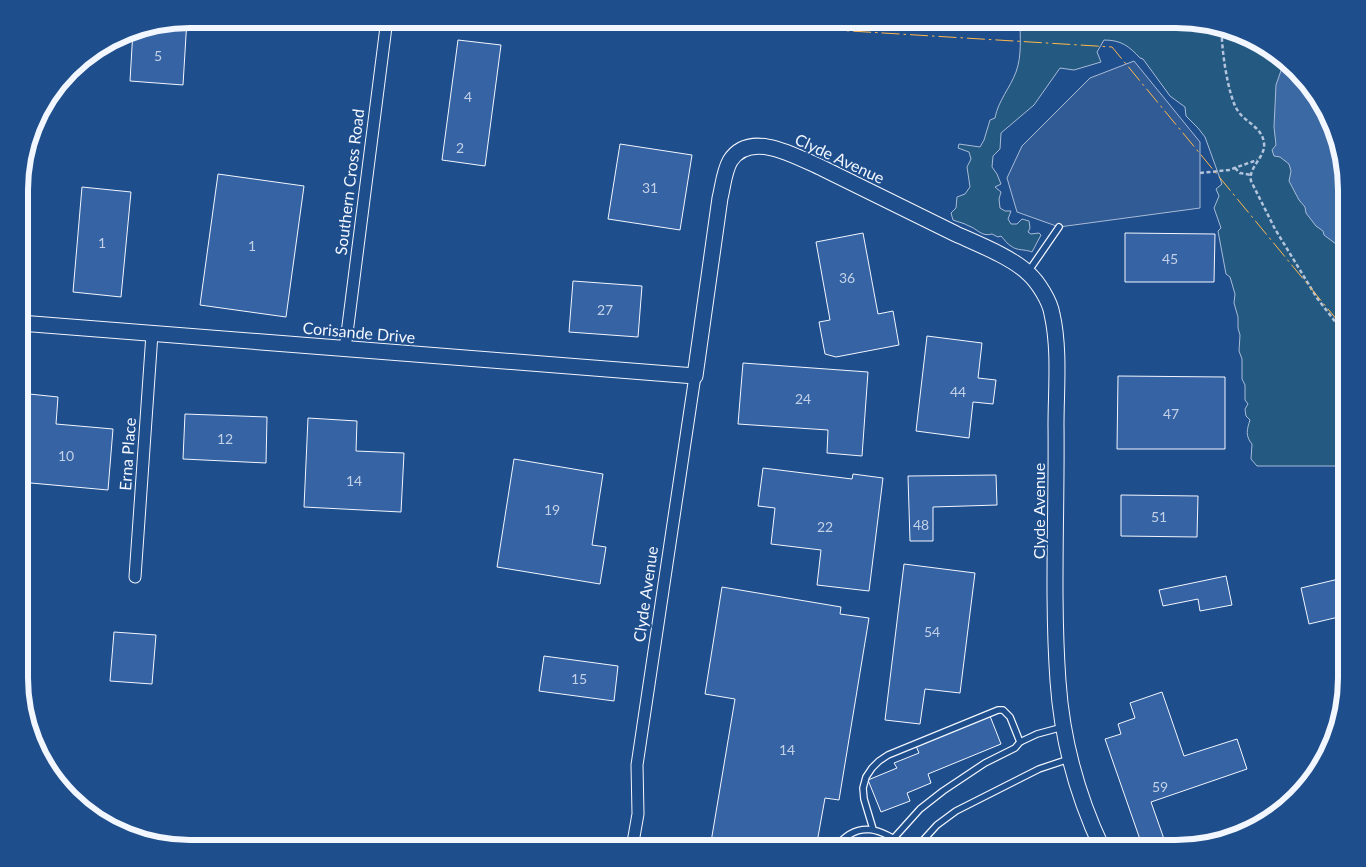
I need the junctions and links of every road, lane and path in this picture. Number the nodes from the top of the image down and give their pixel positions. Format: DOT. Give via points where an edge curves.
graph roads {
  1 [pos="386,28"];
  2 [pos="1222,35"];
  3 [pos="1257,160"];
  4 [pos="1235,168"];
  5 [pos="1200,174"];
  6 [pos="1251,175"];
  7 [pos="1058,227"];
  8 [pos="1028,272"];
  9 [pos="28,324"];
  10 [pos="1338,325"];
  11 [pos="152,334"];
  12 [pos="344,349"];
  13 [pos="695,376"];
  14 [pos="135,577"];
  15 [pos="1063,727"];
  16 [pos="1020,742"];
  17 [pos="1069,758"];
  18 [pos="873,829"];
  19 [pos="894,838"];
  20 [pos="843,839"];
  21 [pos="924,839"];
  22 [pos="1098,839"];
  23 [pos="633,840"];
  1 -- 12 [label="street, Southern Cross Road"];
  2 -- 3 [label="path" via="1232,102 1263,139 1264,148"];
  3 -- 4 [label="path"];
  3 -- 6 [label="path"];
  4 -- 5 [label="path"];
  4 -- 6 [label="path" via="1240,173"];
  6 -- 10 [label="path" via="1280,238"];
  7 -- 8 [label="lane"];
  8 -- 13 [label="street, Clyde Avenue" via="809,162 780,150 749,147 739,151 725,173"];
  8 -- 15 [label="street, Clyde Avenue" via="1052,313 1055,342 1056,635"];
  9 -- 11 [label="street, Corisande Drive"];
  11 -- 12 [label="street, Corisande Drive"];
  11 -- 14 [label="street, Erna Place"];
  12 -- 13 [label="street, Corisande Drive"];
  13 -- 23 [label="street, Clyde Avenue" via="637,765 638,814"];
  15 -- 16 [label="lane"];
  15 -- 17 [label="street, Clyde Avenue"];
  16 -- 18 [label="lane" via="1010,717 1003,710 998,710 888,755 866,777 864,799"];
  16 -- 19 [label="lane" via="932,799"];
  17 -- 21 [label="lane" via="1039,769 956,811"];
  17 -- 22 [label="street, Clyde Avenue"];
  18 -- 19 [label="lane"];
  18 -- 20 [label="lane" via="861,830"];
}
